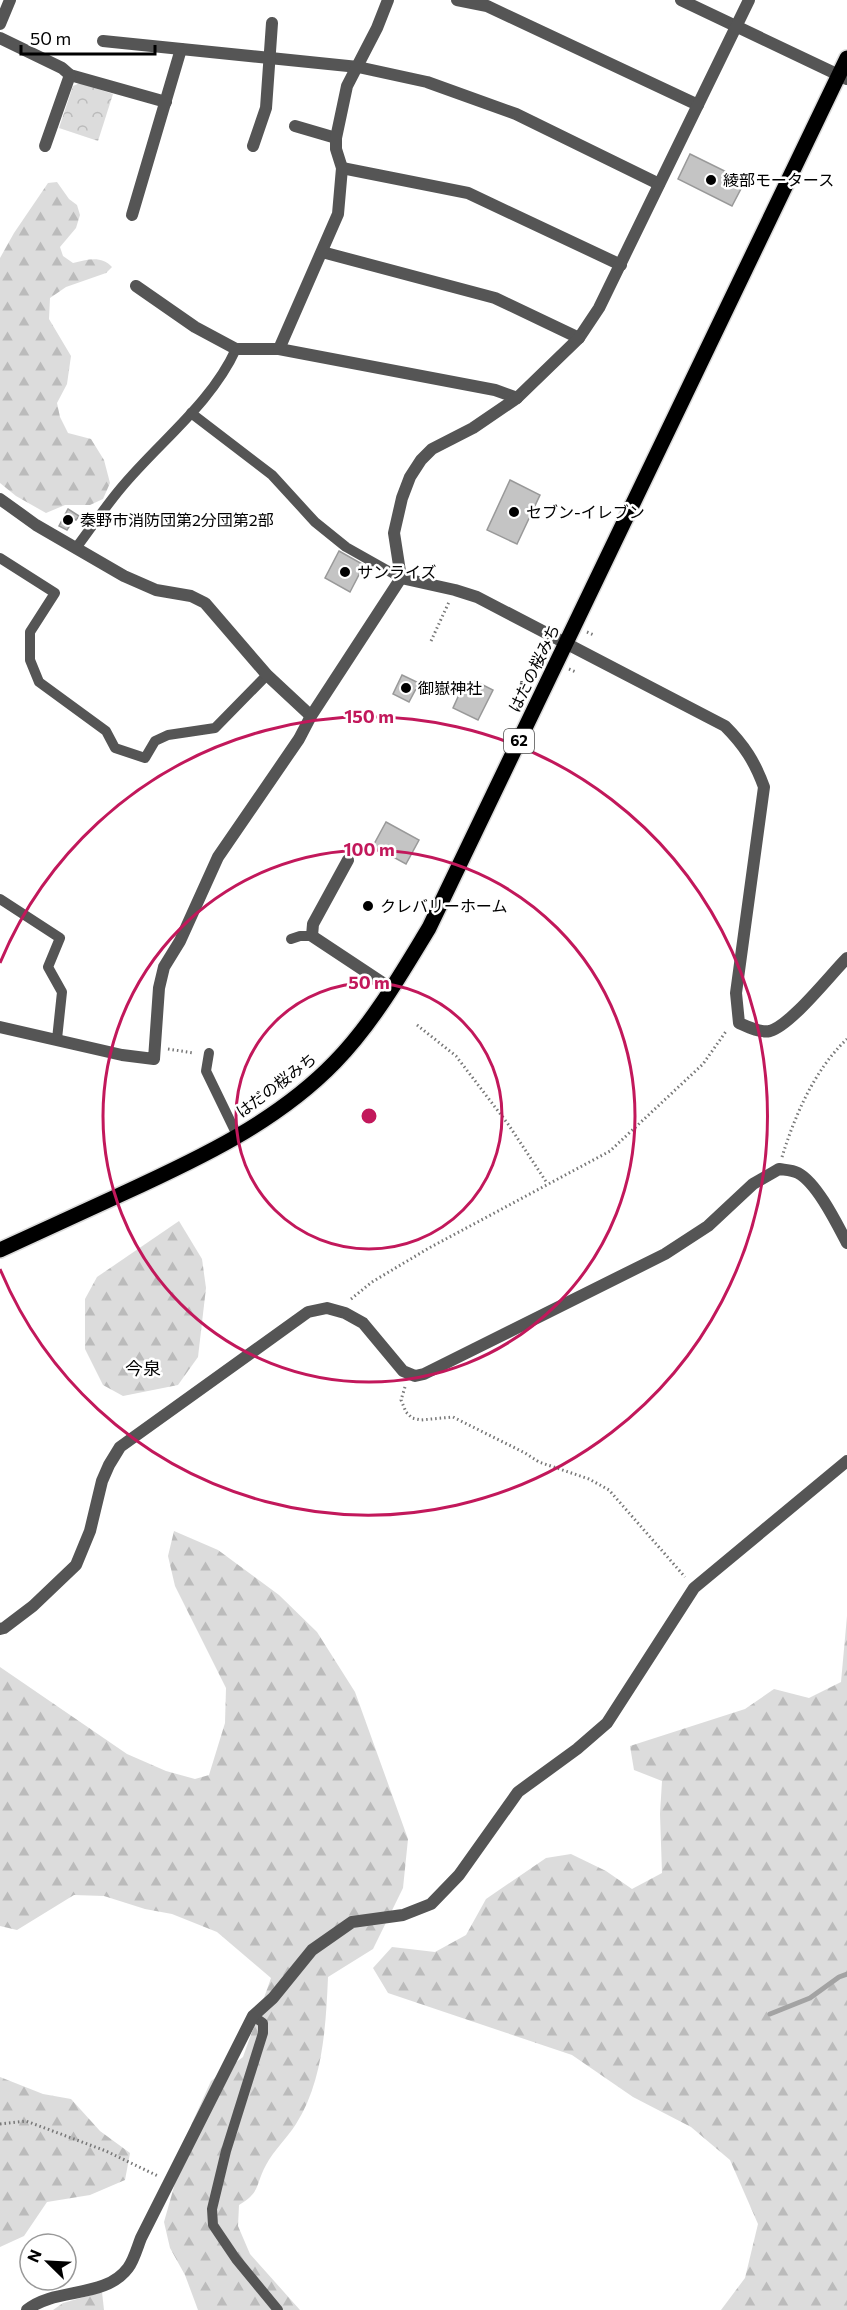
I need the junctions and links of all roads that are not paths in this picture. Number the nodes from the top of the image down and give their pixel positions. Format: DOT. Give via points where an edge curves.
graph roads {
  1 [pos="10,0"];
  2 [pos="388,0"];
  3 [pos="457,0"];
  4 [pos="681,0"];
  5 [pos="749,0"];
  6 [pos="272,23"];
  7 [pos="0,24"];
  8 [pos="736,26"];
  9 [pos="0,38"];
  10 [pos="103,41"];
  11 [pos="181,49"];
  12 [pos="271,58"];
  13 [pos="847,58"];
  14 [pos="358,67"];
  15 [pos="70,75"];
  16 [pos="843,77"];
  17 [pos="166,102"];
  18 [pos="698,105"];
  19 [pos="296,126"];
  20 [pos="336,138"];
  21 [pos="45,146"];
  22 [pos="253,146"];
  23 [pos="342,168"];
  24 [pos="659,184"];
  25 [pos="132,215"];
  26 [pos="322,252"];
  27 [pos="621,265"];
  28 [pos="136,286"];
  29 [pos="579,338"];
  30 [pos="236,349"];
  31 [pos="279,349"];
  32 [pos="517,398"];
  33 [pos="191,413"];
  34 [pos="0,499"];
  35 [pos="76,548"];
  36 [pos="0,558"];
  37 [pos="401,578"];
  38 [pos="567,643"];
  39 [pos="267,675"];
  40 [pos="311,716"];
  41 [pos="348,860"];
  42 [pos="0,899"];
  43 [pos="312,936"];
  44 [pos="291,939"];
  45 [pos="847,958"];
  46 [pos="392,989"];
  47 [pos="0,1027"];
  48 [pos="57,1039"];
  49 [pos="209,1054"];
  50 [pos="237,1137"];
  51 [pos="847,1244"];
  52 [pos="0,1251"];
  53 [pos="847,1461"];
  54 [pos="0,1629"];
  55 [pos="253,2016"];
  56 [pos="27,2310"];
  57 [pos="278,2310"];
  1 -- 7 [label="street"];
  2 -- 14 [label="street"];
  3 -- 18 [label="street" via="487,6"];
  4 -- 8 [label="street"];
  5 -- 8 [label="street"];
  6 -- 12 [label="street"];
  8 -- 16 [label="street"];
  8 -- 18 [label="street"];
  9 -- 15 [label="street"];
  10 -- 11 [label="street"];
  11 -- 12 [label="street"];
  11 -- 17 [label="street"];
  12 -- 14 [label="street"];
  12 -- 22 [label="street" via="266,108"];
  13 -- 16 [label="main road, はだの桜みち / 62"];
  14 -- 20 [label="street" via="346,86"];
  14 -- 24 [label="street" via="428,82 516,114"];
  15 -- 17 [label="street"];
  15 -- 21 [label="street"];
  16 -- 38 [label="main road, はだの桜みち / 62"];
  17 -- 25 [label="street"];
  18 -- 24 [label="street"];
  19 -- 20 [label="street"];
  20 -- 23 [label="street"];
  23 -- 26 [label="street" via="338,214"];
  23 -- 27 [label="street" via="468,194"];
  24 -- 27 [label="street"];
  26 -- 29 [label="street" via="495,298"];
  26 -- 31 [label="street"];
  27 -- 29 [label="street"];
  28 -- 30 [label="street" via="195,327"];
  29 -- 32 [label="street"];
  30 -- 31 [label="street"];
  30 -- 33 [label="lane" via="227,370"];
  31 -- 32 [label="street" via="495,390"];
  32 -- 37 [label="street" via="473,428 432,449 410,477 394,532"];
  33 -- 35 [label="lane" via="120,488"];
  33 -- 37 [label="lane" via="272,475 315,522 346,547"];
  34 -- 35 [label="street"];
  35 -- 39 [label="street" via="156,590 192,596 205,603"];
  36 -- 39 [label="lane" via="55,593 30,632 30,660 39,682 106,731 115,748 145,758 155,741 168,735 215,728"];
  37 -- 38 [label="street" via="477,597"];
  37 -- 40 [label="street"];
  38 -- 45 [label="street" via="726,726 756,766 764,788 736,993 739,1023 768,1031 783,1025"];
  38 -- 46 [label="main road, はだの桜みち / 62" via="429,928"];
  39 -- 40 [label="street"];
  40 -- 48 [label="street" via="218,857 164,967 154,1059"];
  41 -- 43 [label="street" via="313,924"];
  42 -- 48 [label="lane" via="60,938 48,967 62,992"];
  43 -- 44 [label="lane"];
  43 -- 46 [label="street"];
  46 -- 50 [label="main road, はだの桜みち / 62" via="335,1062 300,1093"];
  47 -- 48 [label="street"];
  49 -- 50 [label="lane" via="206,1071"];
  50 -- 52 [label="main road, はだの桜みち / 62"];
  51 -- 54 [label="street" via="815,1190 798,1173 779,1169 753,1184 708,1227 665,1254 424,1374 409,1375 403,1371 363,1323 327,1308 308,1312 120,1447 102,1481 90,1531 76,1564 33,1606"];
  53 -- 55 [label="street" via="694,1588 607,1723 518,1792 459,1875 431,1904 403,1915 352,1922 312,1950"];
  55 -- 56 [label="street" via="128,2267 119,2277 92,2290 48,2298"];
  55 -- 57 [label="lane" via="263,2023 264,2033 226,2151 212,2209 213,2225"];
}
